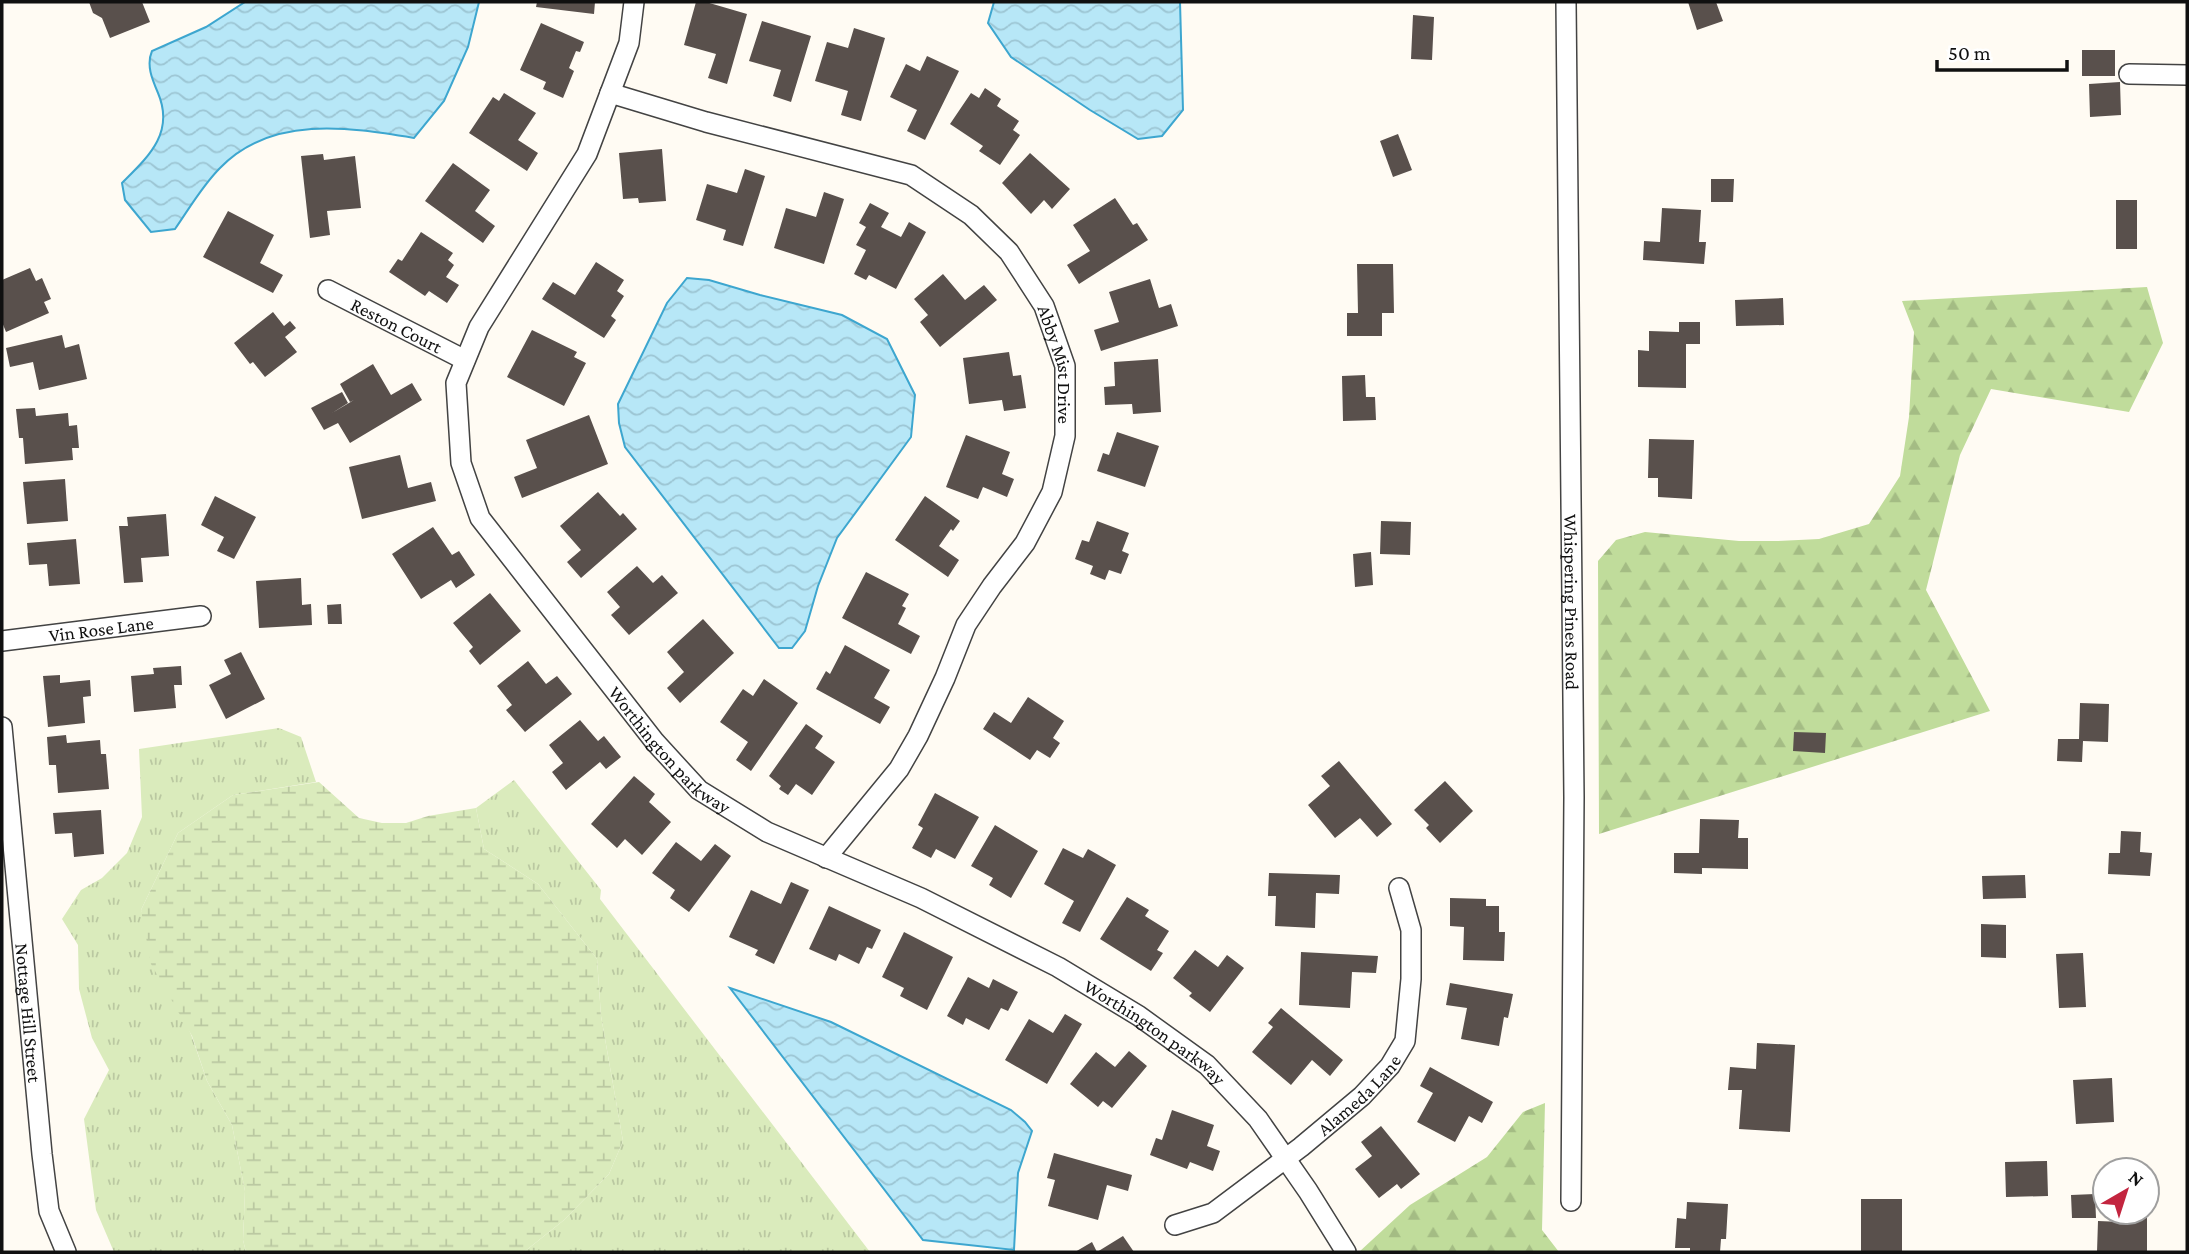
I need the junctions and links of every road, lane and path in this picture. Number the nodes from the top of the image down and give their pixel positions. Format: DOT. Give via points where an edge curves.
graph roads {
  1 [pos="634,2"];
  2 [pos="1566,2"];
  3 [pos="2129,74"];
  4 [pos="2187,75"];
  5 [pos="610,93"];
  6 [pos="328,290"];
  7 [pos="465,360"];
  8 [pos="201,616"];
  9 [pos="2,641"];
  10 [pos="2,727"];
  11 [pos="826,858"];
  12 [pos="1399,888"];
  13 [pos="1286,1158"];
  14 [pos="1571,1201"];
  15 [pos="1175,1225"];
  16 [pos="66,1252"];
  17 [pos="1346,1252"];
  1 -- 5 [label="street, Worthington parkway" via="629,43"];
  2 -- 14 [label="street, Whispering Pines Road" via="1574,797"];
  3 -- 4 [label="street"];
  5 -- 7 [label="street, Worthington parkway" via="587,154 479,327"];
  5 -- 11 [label="street, Abby Mist Drive" via="911,175 971,215 1009,252 1044,306 1065,366 1065,436 1052,492 1025,543 966,625 929,713 899,769"];
  6 -- 7 [label="street, Reston Court"];
  7 -- 11 [label="street, Worthington parkway" via="456,383 461,463 480,518 655,742 699,790 767,832"];
  8 -- 9 [label="street, Vin Rose Lane"];
  10 -- 16 [label="street, Nottage Hill Street" via="49,1211"];
  11 -- 13 [label="street, Worthington parkway" via="921,898 1058,967 1139,1016 1207,1065 1258,1119"];
  12 -- 13 [label="street, Alameda Lane" via="1411,930 1405,1041 1390,1066 1362,1096"];
  13 -- 15 [label="street, Alameda Lane" via="1213,1213"];
  13 -- 17 [label="street, Worthington parkway"];
}
